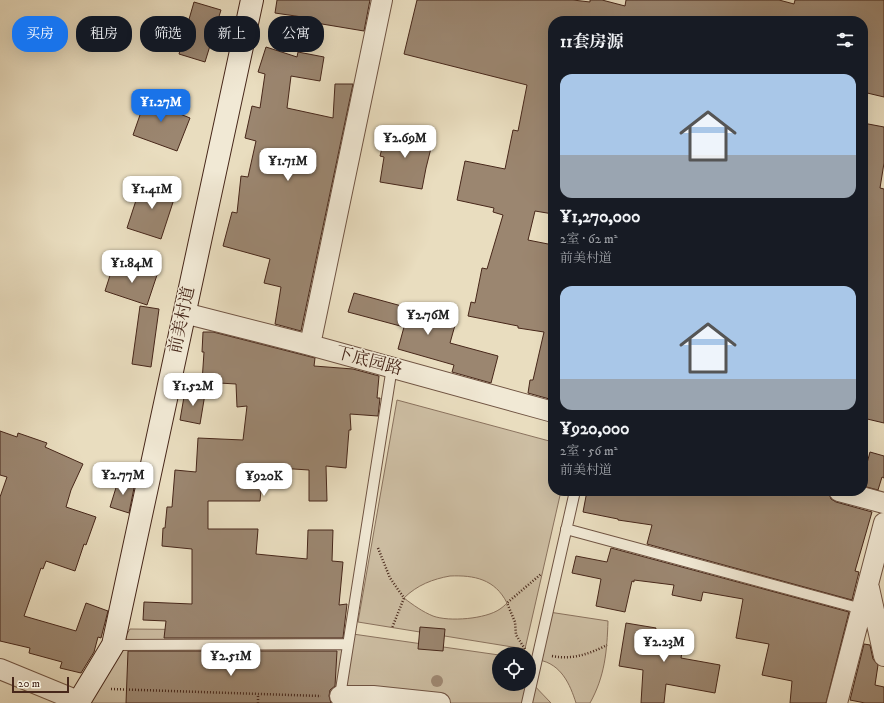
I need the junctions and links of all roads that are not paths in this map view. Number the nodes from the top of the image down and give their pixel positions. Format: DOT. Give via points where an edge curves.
graph roads {
  1 [pos="252,0"];
  2 [pos="382,0"];
  3 [pos="184,313"];
  4 [pos="310,345"];
  5 [pos="392,367"];
  6 [pos="548,411"];
  7 [pos="574,496"];
  8 [pos="858,496"];
  9 [pos="884,503"];
  10 [pos="884,523"];
  11 [pos="566,529"];
  12 [pos="869,584"];
  13 [pos="862,609"];
  14 [pos="348,644"];
  15 [pos="113,645"];
  16 [pos="884,656"];
  17 [pos="0,669"];
  18 [pos="340,696"];
  19 [pos="80,698"];
  20 [pos="440,703"];
  21 [pos="527,703"];
  22 [pos="837,703"];
  1 -- 3 [label="street, 前美村道"];
  2 -- 4 [label="street"];
  3 -- 4 [label="street, 下底园路"];
  3 -- 15 [label="street, 前美村道"];
  4 -- 5 [label="street, 下底园路"];
  5 -- 6 [label="street, 下底园路"];
  5 -- 14 [label="lane"];
  7 -- 11 [label="lane"];
  8 -- 9 [label="street"];
  10 -- 12 [label="street"];
  11 -- 13 [label="lane"];
  11 -- 21 [label="lane"];
  12 -- 13 [label="street"];
  12 -- 16 [label="street"];
  13 -- 22 [label="street"];
  14 -- 15 [label="lane"];
  14 -- 18 [label="lane"];
  15 -- 19 [label="street, 前美村道"];
  17 -- 19 [label="street"];
  18 -- 20 [label="street" via="373,696"];
}
